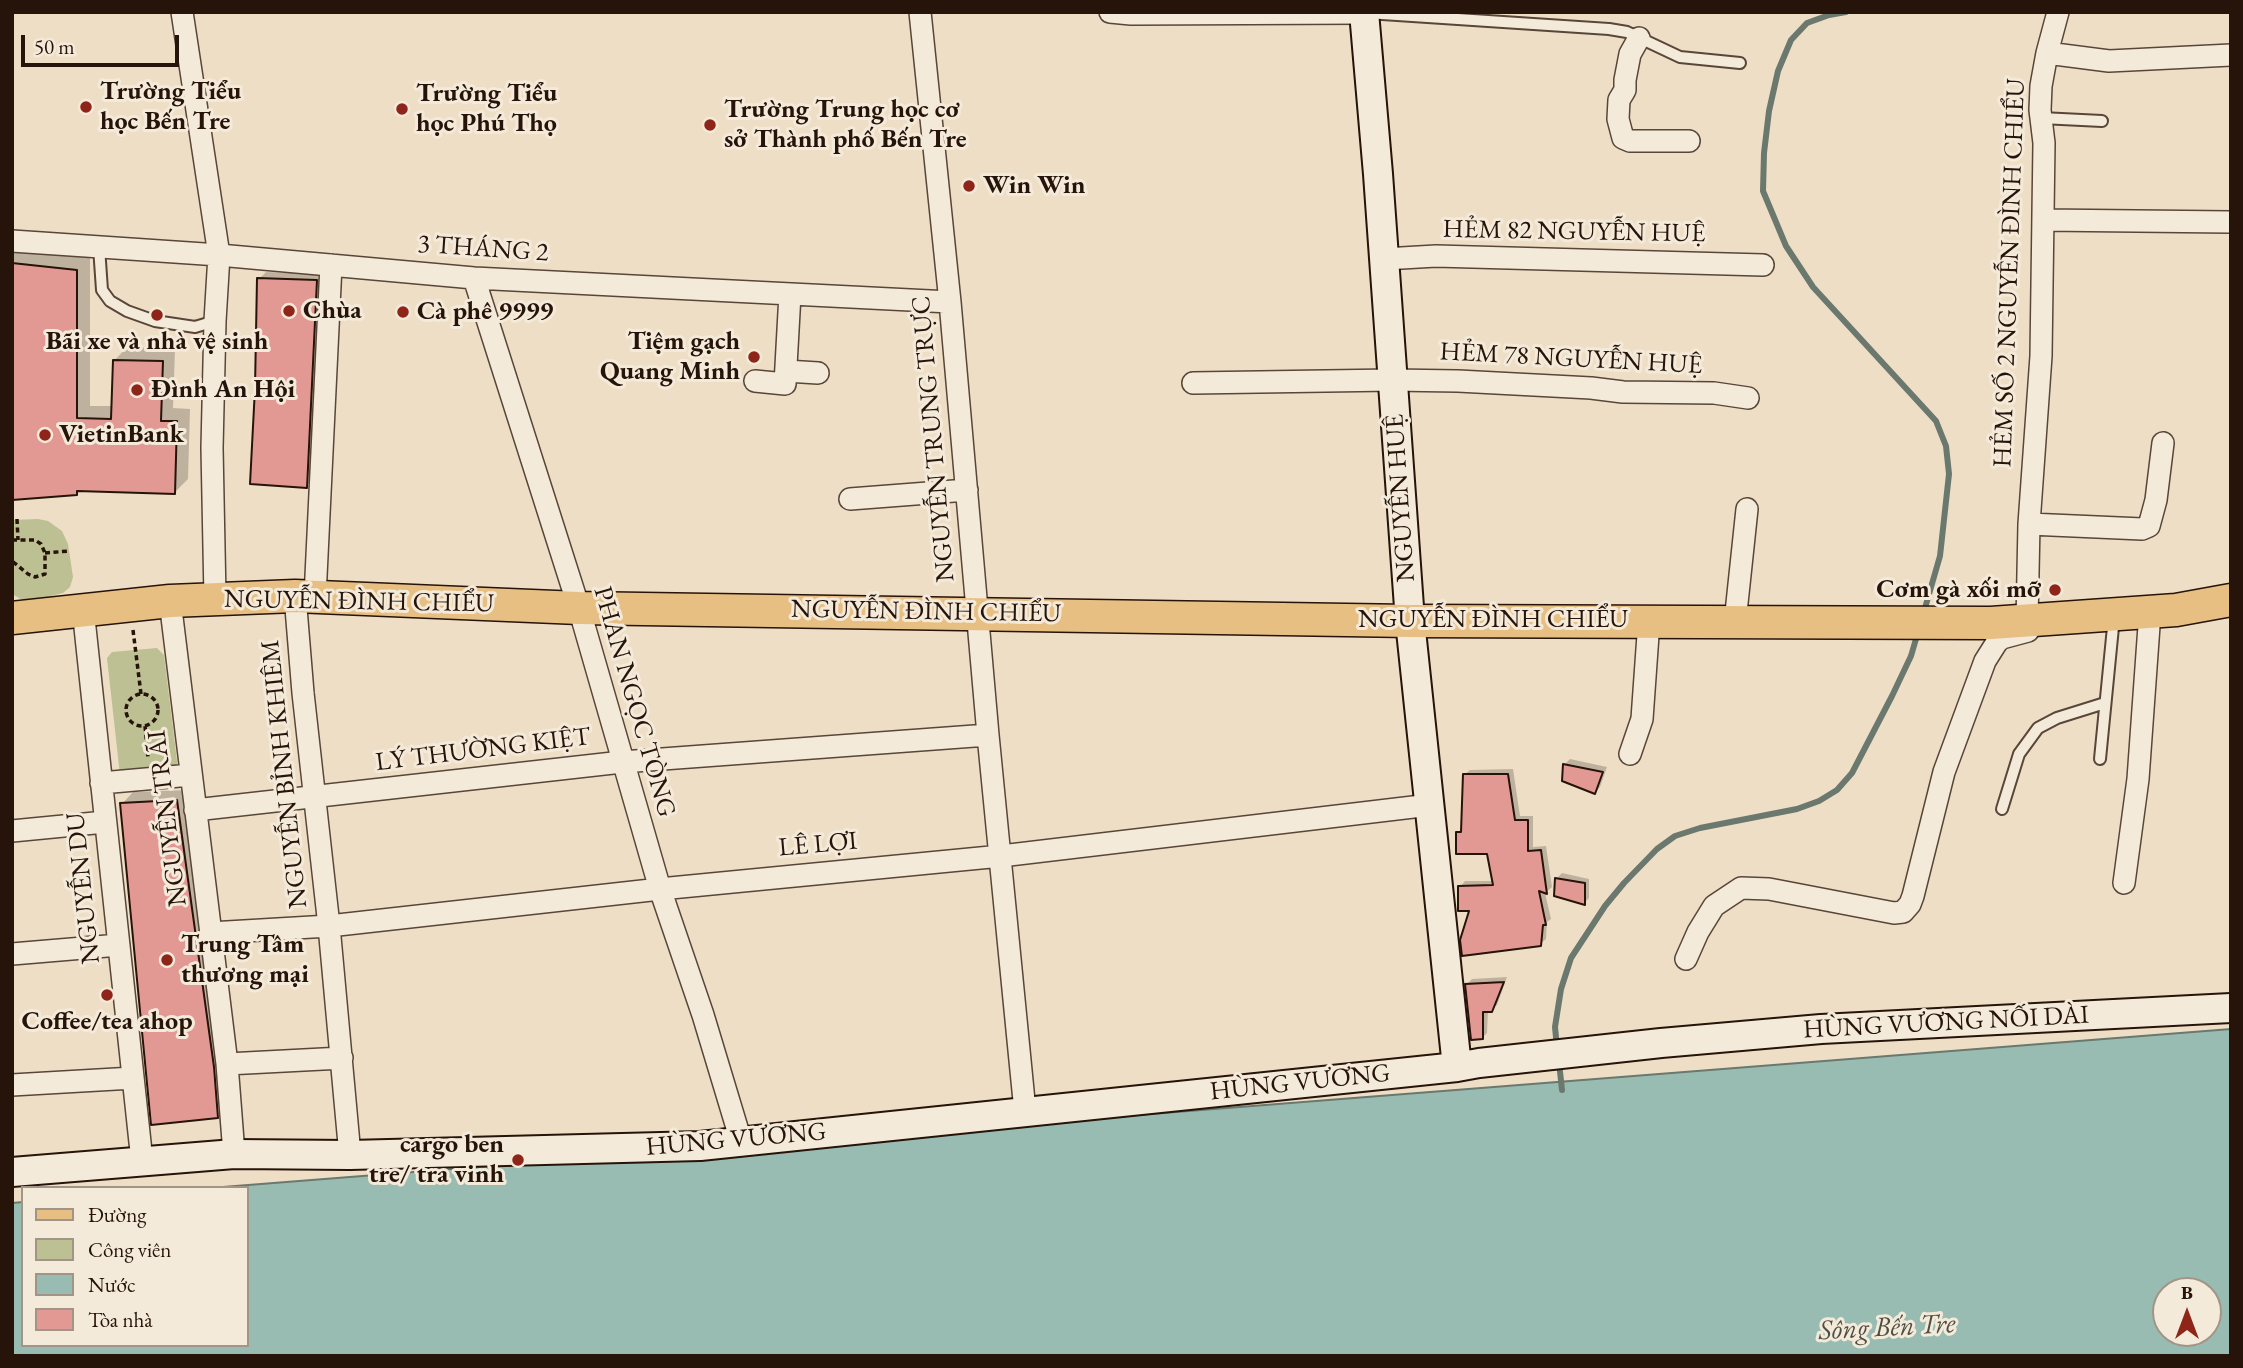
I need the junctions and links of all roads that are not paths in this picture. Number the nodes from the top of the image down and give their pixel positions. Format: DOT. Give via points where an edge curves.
graph roads {
  1 [pos="182,12"];
  2 [pos="920,12"];
  3 [pos="1110,12"];
  4 [pos="2057,12"];
  5 [pos="1364,13"];
  6 [pos="1639,38"];
  7 [pos="2047,53"];
  8 [pos="2231,55"];
  9 [pos="1740,63"];
  10 [pos="2041,118"];
  11 [pos="2102,121"];
  12 [pos="1689,141"];
  13 [pos="2043,220"];
  14 [pos="2231,222"];
  15 [pos="12,241"];
  16 [pos="99,247"];
  17 [pos="219,256"];
  18 [pos="1384,259"];
  19 [pos="331,265"];
  20 [pos="1763,265"];
  21 [pos="474,278"];
  22 [pos="790,294"];
  23 [pos="950,302"];
  24 [pos="215,321"];
  25 [pos="786,371"];
  26 [pos="818,373"];
  27 [pos="1392,380"];
  28 [pos="755,381"];
  29 [pos="1192,383"];
  30 [pos="1748,398"];
  31 [pos="2163,443"];
  32 [pos="967,490"];
  33 [pos="850,499"];
  34 [pos="1746,509"];
  35 [pos="2029,524"];
  36 [pos="305,597"];
  37 [pos="215,598"];
  38 [pos="2231,600"];
  39 [pos="170,601"];
  40 [pos="579,608"];
  41 [pos="83,609"];
  42 [pos="978,612"];
  43 [pos="2150,612"];
  44 [pos="2114,614"];
  45 [pos="2072,617"];
  46 [pos="12,618"];
  47 [pos="1410,621"];
  48 [pos="1649,621"];
  49 [pos="2027,621"];
  50 [pos="1735,622"];
  51 [pos="1994,632"];
  52 [pos="2105,703"];
  53 [pos="988,735"];
  54 [pos="1630,754"];
  55 [pos="2100,760"];
  56 [pos="622,762"];
  57 [pos="191,775"];
  58 [pos="101,783"];
  59 [pos="314,798"];
  60 [pos="1430,805"];
  61 [pos="2002,809"];
  62 [pos="195,810"];
  63 [pos="105,822"];
  64 [pos="12,831"];
  65 [pos="1001,856"];
  66 [pos="2124,883"];
  67 [pos="660,889"];
  68 [pos="329,926"];
  69 [pos="210,933"];
  70 [pos="119,945"];
  71 [pos="12,954"];
  72 [pos="1686,959"];
  73 [pos="2231,1008"];
  74 [pos="342,1058"];
  75 [pos="227,1064"];
  76 [pos="1468,1065"];
  77 [pos="133,1078"];
  78 [pos="12,1085"];
  79 [pos="1026,1111"];
  80 [pos="741,1141"];
  81 [pos="234,1154"];
  82 [pos="350,1155"];
  83 [pos="142,1161"];
  84 [pos="12,1172"];
  1 -- 17 [label="street"];
  2 -- 23 [label="street, NGUYỄN TRUNG TRỰC"];
  3 -- 5 [label="street"];
  4 -- 7 [label="street, HẺM SỐ 2 NGUYỄN ĐÌNH CHIỂU"];
  5 -- 6 [label="lane" via="1572,25 1627,32"];
  5 -- 18 [label="street, NGUYỄN HUỆ"];
  6 -- 9 [label="lane" via="1680,57"];
  6 -- 12 [label="street" via="1630,54 1625,90 1619,100 1623,138"];
  7 -- 8 [label="street" via="2109,61"];
  7 -- 10 [label="street, HẺM SỐ 2 NGUYỄN ĐÌNH CHIỂU"];
  10 -- 11 [label="lane"];
  10 -- 13 [label="street, HẺM SỐ 2 NGUYỄN ĐÌNH CHIỂU"];
  13 -- 14 [label="street"];
  13 -- 35 [label="street, HẺM SỐ 2 NGUYỄN ĐÌNH CHIỂU" via="2041,356"];
  15 -- 16 [label="street, 3 THÁNG 2"];
  16 -- 17 [label="street, 3 THÁNG 2"];
  16 -- 24 [label="lane" via="102,290 110,301 155,321 195,327"];
  17 -- 19 [label="street, 3 THÁNG 2"];
  17 -- 24 [label="street"];
  18 -- 20 [label="street, HẺM 82 NGUYỄN HUỆ" via="1449,256"];
  18 -- 27 [label="street, NGUYỄN HUỆ"];
  19 -- 21 [label="street, 3 THÁNG 2"];
  19 -- 36 [label="street, NGUYỄN BỈNH KHIÊM"];
  21 -- 22 [label="street, 3 THÁNG 2"];
  21 -- 40 [label="street, PHAN NGỌC TÒNG"];
  22 -- 23 [label="street, 3 THÁNG 2"];
  22 -- 25 [label="street"];
  23 -- 32 [label="street, NGUYỄN TRUNG TRỰC"];
  24 -- 37 [label="street"];
  25 -- 26 [label="street"];
  25 -- 28 [label="street" via="785,384"];
  27 -- 29 [label="street, HẺM 78 NGUYỄN HUỆ"];
  27 -- 30 [label="street, HẺM 78 NGUYỄN HUỆ"];
  27 -- 47 [label="street, NGUYỄN HUỆ"];
  31 -- 35 [label="street" via="2149,526"];
  32 -- 33 [label="street"];
  32 -- 42 [label="street, NGUYỄN TRUNG TRỰC"];
  34 -- 50 [label="street"];
  35 -- 49 [label="street, HẺM SỐ 2 NGUYỄN ĐÌNH CHIỂU"];
  36 -- 37 [label="main road, NGUYỄN ĐÌNH CHIỂU"];
  36 -- 40 [label="main road, NGUYỄN ĐÌNH CHIỂU"];
  36 -- 59 [label="street, NGUYỄN BỈNH KHIÊM" via="303,693"];
  37 -- 39 [label="main road, NGUYỄN ĐÌNH CHIỂU"];
  38 -- 43 [label="main road"];
  39 -- 41 [label="main road, NGUYỄN ĐÌNH CHIỂU"];
  39 -- 57 [label="street, NGUYỄN TRÃI"];
  40 -- 42 [label="main road, NGUYỄN ĐÌNH CHIỂU"];
  40 -- 56 [label="street, PHAN NGỌC TÒNG"];
  41 -- 46 [label="main road, NGUYỄN ĐÌNH CHIỂU"];
  41 -- 58 [label="street, NGUYỄN DU"];
  42 -- 47 [label="main road, NGUYỄN ĐÌNH CHIỂU"];
  42 -- 53 [label="street, NGUYỄN TRUNG TRỰC"];
  43 -- 44 [label="main road"];
  43 -- 66 [label="street" via="2138,779"];
  44 -- 45 [label="main road"];
  44 -- 52 [label="lane"];
  45 -- 49 [label="main road"];
  45 -- 51 [label="street" via="2047,627"];
  47 -- 48 [label="main road, NGUYỄN ĐÌNH CHIỂU"];
  47 -- 60 [label="street, NGUYỄN HUỆ"];
  48 -- 50 [label="main road, NGUYỄN ĐÌNH CHIỂU"];
  48 -- 54 [label="street" via="1642,719"];
  49 -- 51 [label="main road"];
  50 -- 51 [label="main road, NGUYỄN ĐÌNH CHIỂU" via="1841,622"];
  51 -- 72 [label="street" via="1944,772 1913,896 1903,912 1741,888 1714,906"];
  52 -- 55 [label="lane"];
  52 -- 61 [label="lane" via="2038,728 2019,754"];
  53 -- 56 [label="street, LÝ THƯỜNG KIỆT"];
  53 -- 65 [label="street, NGUYỄN TRUNG TRỰC"];
  56 -- 59 [label="street, LÝ THƯỜNG KIỆT"];
  56 -- 67 [label="street, PHAN NGỌC TÒNG"];
  57 -- 58 [label="street"];
  57 -- 62 [label="street, NGUYỄN TRÃI"];
  58 -- 63 [label="street, NGUYỄN DU"];
  59 -- 62 [label="street, LÝ THƯỜNG KIỆT"];
  59 -- 68 [label="street, NGUYỄN BỈNH KHIÊM"];
  60 -- 65 [label="street, LÊ LỢI"];
  60 -- 76 [label="street, NGUYỄN HUỆ"];
  62 -- 69 [label="street, NGUYỄN TRÃI"];
  63 -- 64 [label="street"];
  63 -- 70 [label="street, NGUYỄN DU"];
  65 -- 67 [label="street, LÊ LỢI"];
  65 -- 79 [label="street, NGUYỄN TRUNG TRỰC"];
  67 -- 68 [label="street, LÊ LỢI"];
  67 -- 80 [label="street, PHAN NGỌC TÒNG"];
  68 -- 69 [label="street, LÊ LỢI"];
  68 -- 74 [label="street, NGUYỄN BỈNH KHIÊM"];
  69 -- 75 [label="street, NGUYỄN TRÃI"];
  70 -- 71 [label="street"];
  70 -- 77 [label="street, NGUYỄN DU"];
  73 -- 76 [label="street, HÙNG VƯƠNG NỐI DÀI" via="1821,1029"];
  74 -- 75 [label="street"];
  74 -- 82 [label="street, NGUYỄN BỈNH KHIÊM"];
  75 -- 81 [label="street, NGUYỄN TRÃI"];
  76 -- 79 [label="street, HÙNG VƯƠNG"];
  77 -- 78 [label="street"];
  77 -- 83 [label="street, NGUYỄN DU"];
  79 -- 80 [label="street, HÙNG VƯƠNG"];
  80 -- 82 [label="street, HÙNG VƯƠNG" via="658,1148"];
  81 -- 82 [label="street, HÙNG VƯƠNG"];
  81 -- 83 [label="street, HÙNG VƯƠNG"];
  83 -- 84 [label="street, HÙNG VƯƠNG"];
}
